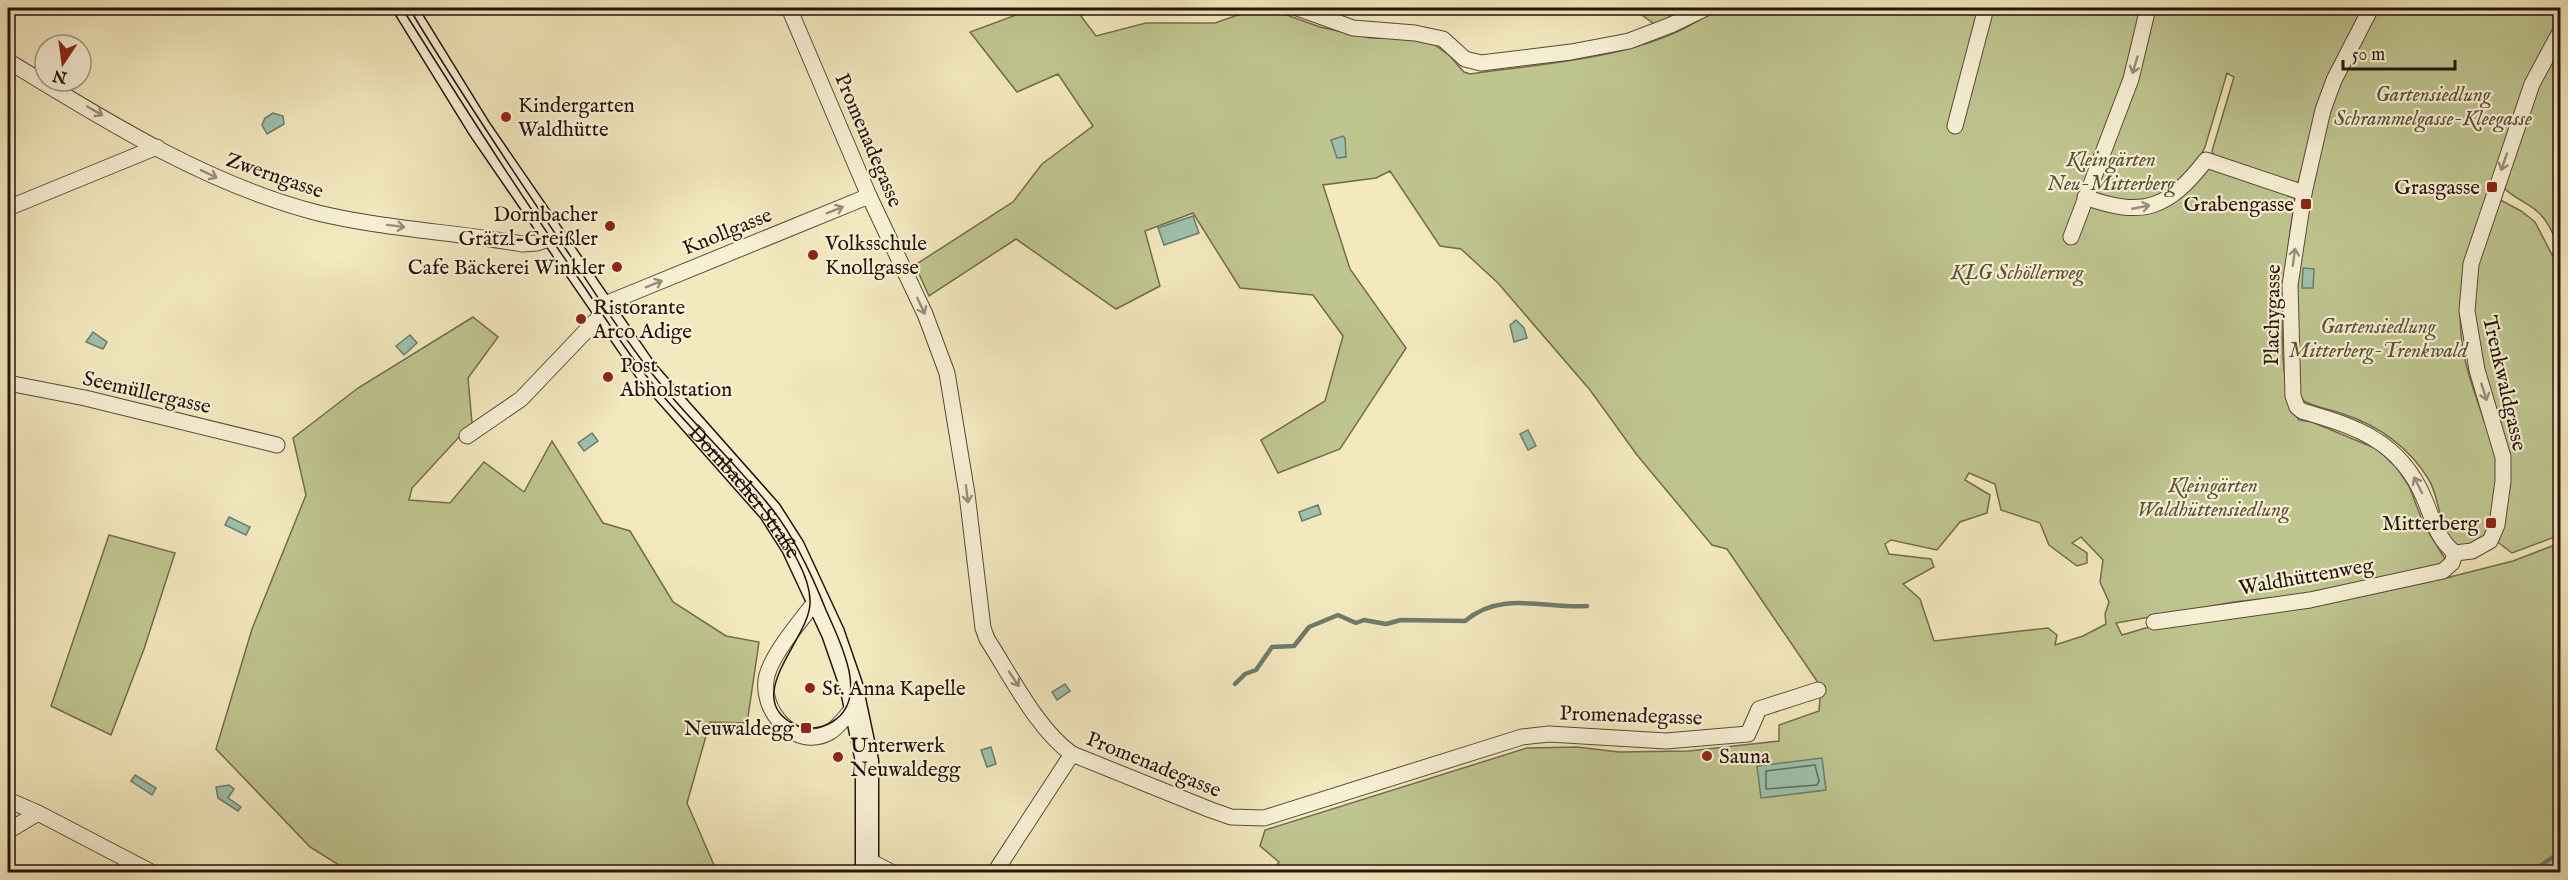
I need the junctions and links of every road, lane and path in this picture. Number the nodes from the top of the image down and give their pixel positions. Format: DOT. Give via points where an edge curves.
graph roads {
  1 [pos="405,8"];
  2 [pos="789,8"];
  3 [pos="1297,8"];
  4 [pos="1706,8"];
  5 [pos="1986,8"];
  6 [pos="2148,8"];
  7 [pos="2371,8"];
  8 [pos="2560,32"];
  9 [pos="8,61"];
  10 [pos="1954,126"];
  11 [pos="157,147"];
  12 [pos="2304,193"];
  13 [pos="869,196"];
  14 [pos="2085,197"];
  15 [pos="8,208"];
  16 [pos="555,237"];
  17 [pos="2071,237"];
  18 [pos="602,309"];
  19 [pos="8,383"];
  20 [pos="467,436"];
  21 [pos="277,445"];
  22 [pos="2455,553"];
  23 [pos="818,598"];
  24 [pos="2154,622"];
  25 [pos="1818,690"];
  26 [pos="856,705"];
  27 [pos="1072,754"];
  28 [pos="8,800"];
  29 [pos="38,813"];
  30 [pos="8,831"];
  31 [pos="866,866"];
  32 [pos="151,873"];
  33 [pos="891,873"];
  34 [pos="994,873"];
  1 -- 16 [label="main road, Dornbacher Straße" via="479,128"];
  2 -- 13 [label="street, Promenadegasse"];
  3 -- 4 [label="street" via="1353,28 1443,39 1465,59 1477,63 1629,41"];
  5 -- 10 [label="street"];
  6 -- 14 [label="street, one-way" via="2131,79"];
  7 -- 12 [label="street, Plachygasse" via="2323,110"];
  8 -- 22 [label="street, Trenkwaldgasse, one-way" via="2532,84 2471,264 2467,311 2477,370 2503,457 2503,481 2497,525 2490,541 2472,551"];
  9 -- 11 [label="street, Zwerngasse, one-way"];
  11 -- 15 [label="street"];
  11 -- 16 [label="street, Zwerngasse, one-way" via="223,181 319,213 522,244"];
  14 -- 12 [label="street, one-way" via="2119,208 2154,204 2189,182 2206,160"];
  22 -- 12 [label="street, Plachygasse, one-way" via="2443,543 2421,491 2399,456 2380,441 2302,411 2294,403 2290,285"];
  18 -- 13 [label="street, Knollgasse, one-way"];
  13 -- 27 [label="street, Promenadegasse, one-way" via="925,314 947,373 967,494 982,628 1044,726"];
  14 -- 17 [label="street"];
  16 -- 18 [label="main road, Dornbacher Straße"];
  18 -- 20 [label="street" via="521,399"];
  18 -- 23 [label="main road, Dornbacher Straße" via="653,380 770,511"];
  19 -- 21 [label="street, Seemüllergasse"];
  22 -- 24 [label="street, Waldhüttenweg" via="2444,571 2310,600"];
  23 -- 26 [label="main road, Dornbacher Straße" via="844,660"];
  23 -- 26 [label="street" via="772,665 766,686 769,707 790,730 815,735 830,732"];
  25 -- 27 [label="street, Promenadegasse" via="1759,710 1748,734 1666,741 1549,734 1522,737 1263,818 1231,817"];
  26 -- 31 [label="main road, Dornbacher Straße" via="867,760"];
  27 -- 34 [label="street"];
  28 -- 29 [label="street"];
  29 -- 30 [label="street"];
  29 -- 32 [label="street"];
  31 -- 33 [label="street"];
}
